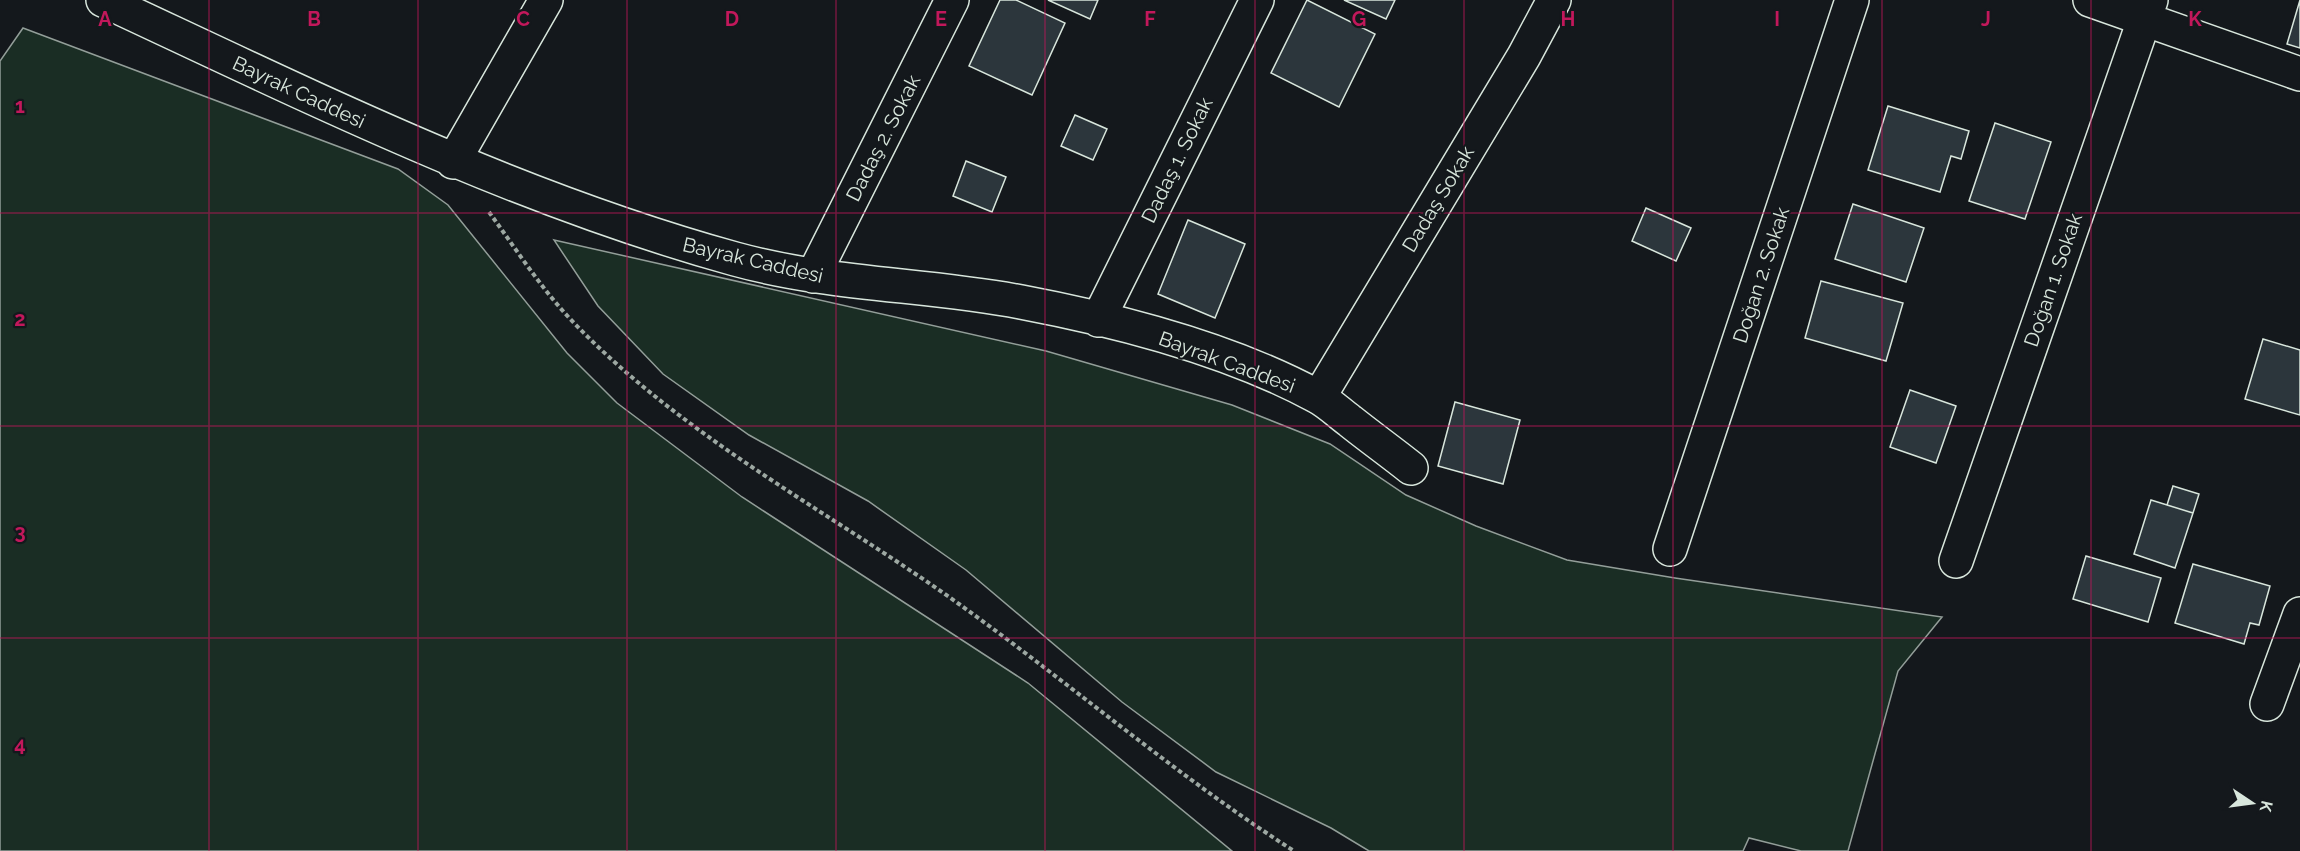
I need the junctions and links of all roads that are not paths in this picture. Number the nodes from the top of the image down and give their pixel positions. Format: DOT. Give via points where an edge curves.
graph roads {
  1 [pos="104,0"];
  2 [pos="546,0"];
  3 [pos="952,0"];
  4 [pos="1257,0"];
  5 [pos="1554,0"];
  6 [pos="1852,0"];
  7 [pos="2090,0"];
  8 [pos="2147,10"];
  9 [pos="2300,74"];
  10 [pos="453,162"];
  11 [pos="813,276"];
  12 [pos="1098,320"];
  13 [pos="1319,397"];
  14 [pos="1412,468"];
  15 [pos="1670,549"];
  16 [pos="1956,561"];
  17 [pos="2300,614"];
  18 [pos="2267,704"];
  1 -- 10 [label="street, Bayrak Caddesi"];
  2 -- 10 [label="street"];
  3 -- 11 [label="street, Dadaş 2. Sokak"];
  4 -- 12 [label="street, Dadaş 1. Sokak"];
  5 -- 13 [label="street, Dadaş Sokak"];
  6 -- 15 [label="street, Doğan 2. Sokak"];
  7 -- 8 [label="street"];
  8 -- 9 [label="street"];
  8 -- 16 [label="street, Doğan 1. Sokak"];
  10 -- 11 [label="street, Bayrak Caddesi" via="660,237"];
  11 -- 12 [label="street, Bayrak Caddesi" via="1020,302"];
  12 -- 13 [label="street, Bayrak Caddesi" via="1208,351"];
  13 -- 14 [label="street, Bayrak Caddesi"];
  17 -- 18 [label="street"];
}
